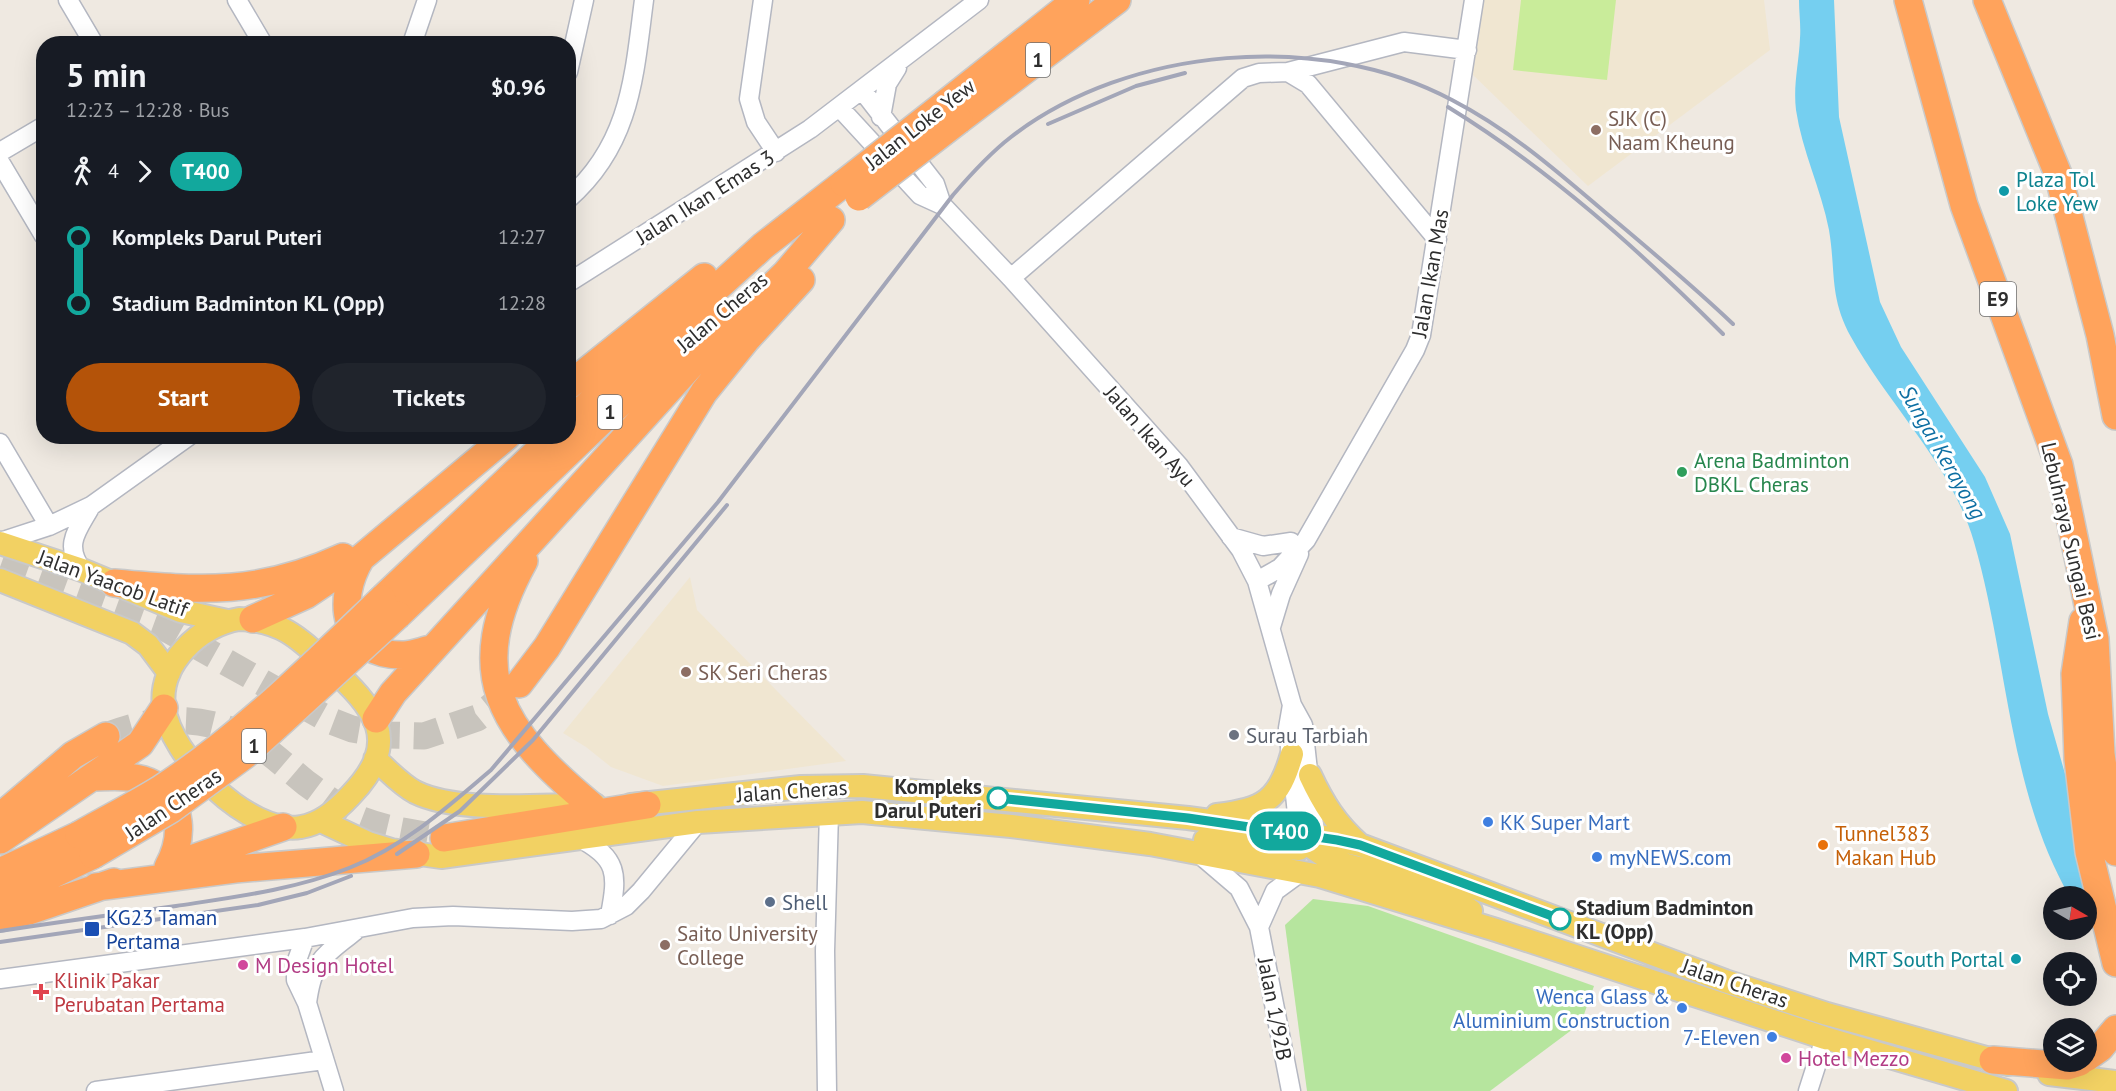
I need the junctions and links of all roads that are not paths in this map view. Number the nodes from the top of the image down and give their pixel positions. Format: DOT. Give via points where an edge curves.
graph roads {
  1 [pos="68,0"];
  2 [pos="237,0"];
  3 [pos="427,0"];
  4 [pos="584,0"];
  5 [pos="644,0"];
  6 [pos="763,0"];
  7 [pos="979,0"];
  8 [pos="1076,0"];
  9 [pos="1117,0"];
  10 [pos="1474,0"];
  11 [pos="1908,0"];
  12 [pos="1987,0"];
  13 [pos="89,36"];
  14 [pos="258,36"];
  15 [pos="415,36"];
  16 [pos="576,36"];
  17 [pos="1467,50"];
  18 [pos="901,61"];
  19 [pos="1287,72"];
  20 [pos="862,90"];
  21 [pos="839,107"];
  22 [pos="953,111"];
  23 [pos="881,117"];
  24 [pos="810,129"];
  25 [pos="36,131"];
  26 [pos="862,132"];
  27 [pos="0,152"];
  28 [pos="776,152"];
  29 [pos="0,162"];
  30 [pos="576,190"];
  31 [pos="852,190"];
  32 [pos="942,205"];
  33 [pos="831,220"];
  34 [pos="36,223"];
  35 [pos="1437,239"];
  36 [pos="763,246"];
  37 [pos="576,278"];
  38 [pos="1011,278"];
  39 [pos="576,379"];
  40 [pos="576,416"];
  41 [pos="2116,416"];
  42 [pos="576,440"];
  43 [pos="0,443"];
  44 [pos="166,444"];
  45 [pos="497,444"];
  46 [pos="546,444"];
  47 [pos="572,444"];
  48 [pos="91,506"];
  49 [pos="49,526"];
  50 [pos="544,526"];
  51 [pos="387,537"];
  52 [pos="1231,537"];
  53 [pos="1298,541"];
  54 [pos="0,542"];
  55 [pos="361,558"];
  56 [pos="97,576"];
  57 [pos="1254,576"];
  58 [pos="0,580"];
  59 [pos="390,607"];
  60 [pos="89,615"];
  61 [pos="240,620"];
  62 [pos="1271,628"];
  63 [pos="431,649"];
  64 [pos="169,673"];
  65 [pos="519,684"];
  66 [pos="1292,705"];
  67 [pos="164,708"];
  68 [pos="376,719"];
  69 [pos="106,735"];
  70 [pos="1292,754"];
  71 [pos="2090,756"];
  72 [pos="375,759"];
  73 [pos="1310,775"];
  74 [pos="92,777"];
  75 [pos="591,805"];
  76 [pos="647,806"];
  77 [pos="829,813"];
  78 [pos="0,817"];
  79 [pos="1188,818"];
  80 [pos="321,820"];
  81 [pos="698,822"];
  82 [pos="284,827"];
  83 [pos="1307,837"];
  84 [pos="444,838"];
  85 [pos="579,838"];
  86 [pos="0,840"];
  87 [pos="1150,844"];
  88 [pos="86,845"];
  89 [pos="1360,845"];
  90 [pos="1197,852"];
  91 [pos="2116,852"];
  92 [pos="416,855"];
  93 [pos="168,867"];
  94 [pos="0,872"];
  95 [pos="1301,872"];
  96 [pos="96,886"];
  97 [pos="0,896"];
  98 [pos="610,915"];
  99 [pos="0,918"];
  100 [pos="360,927"];
  101 [pos="1259,927"];
  102 [pos="1496,930"];
  103 [pos="305,938"];
  104 [pos="2116,963"];
  105 [pos="0,979"];
  106 [pos="307,1003"];
  107 [pos="2116,1029"];
  108 [pos="1825,1038"];
  109 [pos="2097,1049"];
  110 [pos="324,1060"];
  111 [pos="1993,1060"];
  112 [pos="2043,1064"];
  113 [pos="2039,1073"];
  114 [pos="2116,1082"];
  115 [pos="96,1091"];
  116 [pos="334,1091"];
  117 [pos="827,1091"];
  118 [pos="1291,1091"];
  119 [pos="1808,1091"];
  120 [pos="2006,1091"];
  121 [pos="2089,1091"];
  1 -- 13 [label="street"];
  2 -- 14 [label="street"];
  3 -- 15 [label="street"];
  4 -- 16 [label="street"];
  5 -- 30 [label="street" via="624,120 595,169"];
  6 -- 28 [label="street" via="749,99 756,122"];
  7 -- 18 [label="street, Jalan Ikan Emas 3"];
  8 -- 22 [label="highway, Jalan Loke Yew / 1"];
  9 -- 22 [label="highway, Jalan Loke Yew / 1"];
  10 -- 17 [label="street, Jalan Ikan Mas"];
  11 -- 71 [label="highway, Lebuhraya Sungai Besi / E9" via="1964,205 2059,465 2095,639"];
  12 -- 41 [label="highway" via="2058,174 2100,334"];
  17 -- 19 [label="street" via="1404,42"];
  17 -- 35 [label="street, Jalan Ikan Mas"];
  18 -- 20 [label="street, Jalan Ikan Emas 3"];
  18 -- 23 [label="street" via="887,84"];
  19 -- 35 [label="street" via="1308,84"];
  19 -- 38 [label="street" via="1259,73 1226,90"];
  20 -- 21 [label="street, Jalan Ikan Emas 3"];
  20 -- 23 [label="street, Jalan Ikan Ayu"];
  21 -- 24 [label="street, Jalan Ikan Emas 3"];
  21 -- 26 [label="street, Jalan Ikan Ayu"];
  22 -- 31 [label="highway, Jalan Loke Yew / 1, bridge"];
  23 -- 32 [label="street, Jalan Ikan Ayu" via="935,184"];
  24 -- 26 [label="street" via="843,126"];
  24 -- 28 [label="street, Jalan Ikan Emas 3"];
  25 -- 27 [label="street"];
  26 -- 32 [label="street, Jalan Ikan Ayu" via="920,195"];
  28 -- 37 [label="street, Jalan Ikan Emas 3"];
  29 -- 34 [label="street"];
  31 -- 33 [label="highway, Jalan Loke Yew / 1"];
  31 -- 36 [label="highway, Jalan Loke Yew / 1"];
  32 -- 38 [label="street, Jalan Ikan Ayu"];
  33 -- 42 [label="highway, Jalan Cheras / 1"];
  33 -- 50 [label="highway" via="786,273 692,364"];
  33 -- 65 [label="highway" via="799,284 704,392 547,646"];
  35 -- 53 [label="street, Jalan Ikan Mas" via="1415,350 1315,521"];
  36 -- 39 [label="highway" via="726,260"];
  36 -- 40 [label="highway, Jalan Cheras / 1"];
  38 -- 52 [label="street, Jalan Ikan Ayu" via="1179,466"];
  43 -- 49 [label="street"];
  44 -- 48 [label="street"];
  45 -- 51 [label="highway"];
  46 -- 59 [label="highway, Jalan Cheras / 1"];
  47 -- 59 [label="highway, Jalan Cheras / 1"];
  48 -- 49 [label="street"];
  48 -- 56 [label="street" via="72,542 72,552"];
  49 -- 54 [label="street"];
  50 -- 63 [label="highway"];
  50 -- 75 [label="highway" via="507,595 493,670 496,689 509,721 533,753"];
  51 -- 55 [label="highway"];
  51 -- 56 [label="highway" via="319,568 252,587 193,590"];
  52 -- 53 [label="street" via="1263,546"];
  52 -- 57 [label="street, Jalan Ikan Ayu"];
  53 -- 57 [label="street, Jalan Ikan Mas" via="1280,568"];
  53 -- 62 [label="street"];
  54 -- 56 [label="main road, Jalan Yaacob Latif"];
  55 -- 61 [label="highway" via="306,595"];
  55 -- 63 [label="highway" via="351,575 345,599 345,612 355,633 373,648 394,655"];
  56 -- 60 [label="main road" via="101,600"];
  56 -- 61 [label="main road, Jalan Yaacob Latif" via="181,611"];
  57 -- 62 [label="street, Jalan Ikan Ayu"];
  58 -- 60 [label="main road, Jalan Yaacob Latif"];
  59 -- 88 [label="highway, Jalan Cheras / 1, bridge" via="245,754 171,809"];
  60 -- 64 [label="main road, Jalan Yaacob Latif" via="141,639"];
  61 -- 64 [label="main road" via="207,630 192,642"];
  61 -- 68 [label="main road" via="277,625 295,635 356,691"];
  62 -- 66 [label="street, Jalan Ikan Ayu"];
  63 -- 68 [label="highway"];
  64 -- 67 [label="main road"];
  66 -- 70 [label="street, Jalan Ikan Ayu" via="1288,728"];
  66 -- 73 [label="street, Jalan Ikan Ayu" via="1303,725"];
  67 -- 74 [label="highway" via="140,744"];
  67 -- 82 [label="main road" via="171,732 221,793 254,818"];
  68 -- 72 [label="main road" via="379,746"];
  69 -- 78 [label="highway" via="73,755"];
  70 -- 79 [label="main road" via="1286,778 1272,798 1260,806 1243,812"];
  70 -- 83 [label="street, Jalan Ikan Ayu"];
  71 -- 91 [label="highway, Lebuhraya Sungai Besi / E9"];
  71 -- 104 [label="highway" via="2089,852"];
  72 -- 75 [label="main road, Jalan Cheras" via="413,791 431,798 479,805"];
  72 -- 80 [label="main road" via="355,792"];
  73 -- 83 [label="street, Jalan Ikan Ayu"];
  73 -- 89 [label="main road" via="1324,805"];
  74 -- 86 [label="highway"];
  74 -- 93 [label="highway" via="152,783 171,801 180,829 176,853"];
  75 -- 76 [label="main road, Jalan Cheras"];
  76 -- 79 [label="main road, Jalan Cheras" via="801,787 863,786"];
  76 -- 84 [label="highway"];
  77 -- 81 [label="main road, Jalan Cheras"];
  77 -- 87 [label="main road, Jalan Cheras" via="862,812 977,823"];
  77 -- 117 [label="street" via="825,951"];
  79 -- 83 [label="main road, Jalan Cheras"];
  80 -- 82 [label="main road" via="300,828"];
  80 -- 92 [label="main road, Jalan Cheras" via="368,843"];
  81 -- 85 [label="main road, Jalan Cheras"];
  81 -- 98 [label="street" via="641,891"];
  82 -- 93 [label="highway"];
  83 -- 87 [label="main road" via="1299,849 1194,839"];
  83 -- 89 [label="main road, Jalan Cheras"];
  83 -- 102 [label="main road" via="1336,862 1407,881 1465,907"];
  85 -- 92 [label="main road, Jalan Cheras" via="441,857"];
  85 -- 98 [label="street" via="603,852 613,868"];
  87 -- 90 [label="main road, Jalan Cheras"];
  88 -- 94 [label="highway, Jalan Cheras / 1"];
  88 -- 97 [label="highway, Jalan Cheras / 1" via="41,880"];
  89 -- 111 [label="main road, Jalan Cheras" via="1725,981"];
  90 -- 95 [label="main road, Jalan Cheras"];
  90 -- 101 [label="street, Jalan 1/92B" via="1239,888"];
  92 -- 96 [label="highway" via="235,869"];
  93 -- 96 [label="highway"];
  95 -- 101 [label="street" via="1275,891"];
  95 -- 102 [label="main road, Jalan Cheras"];
  96 -- 99 [label="highway"];
  98 -- 100 [label="street" via="587,921 453,916"];
  100 -- 103 [label="street"];
  100 -- 106 [label="street" via="331,948 318,965"];
  101 -- 118 [label="street, Jalan 1/92B"];
  102 -- 108 [label="main road, Jalan Cheras"];
  103 -- 105 [label="street"];
  103 -- 106 [label="street" via="296,963 296,980"];
  106 -- 110 [label="street"];
  107 -- 109 [label="highway"];
  108 -- 119 [label="street"];
  108 -- 120 [label="main road, Jalan Cheras"];
  110 -- 115 [label="street"];
  110 -- 116 [label="street"];
  111 -- 112 [label="highway"];
  111 -- 113 [label="main road, Jalan Cheras"];
  113 -- 114 [label="main road, Jalan Cheras"];
  113 -- 121 [label="main road"];
}
